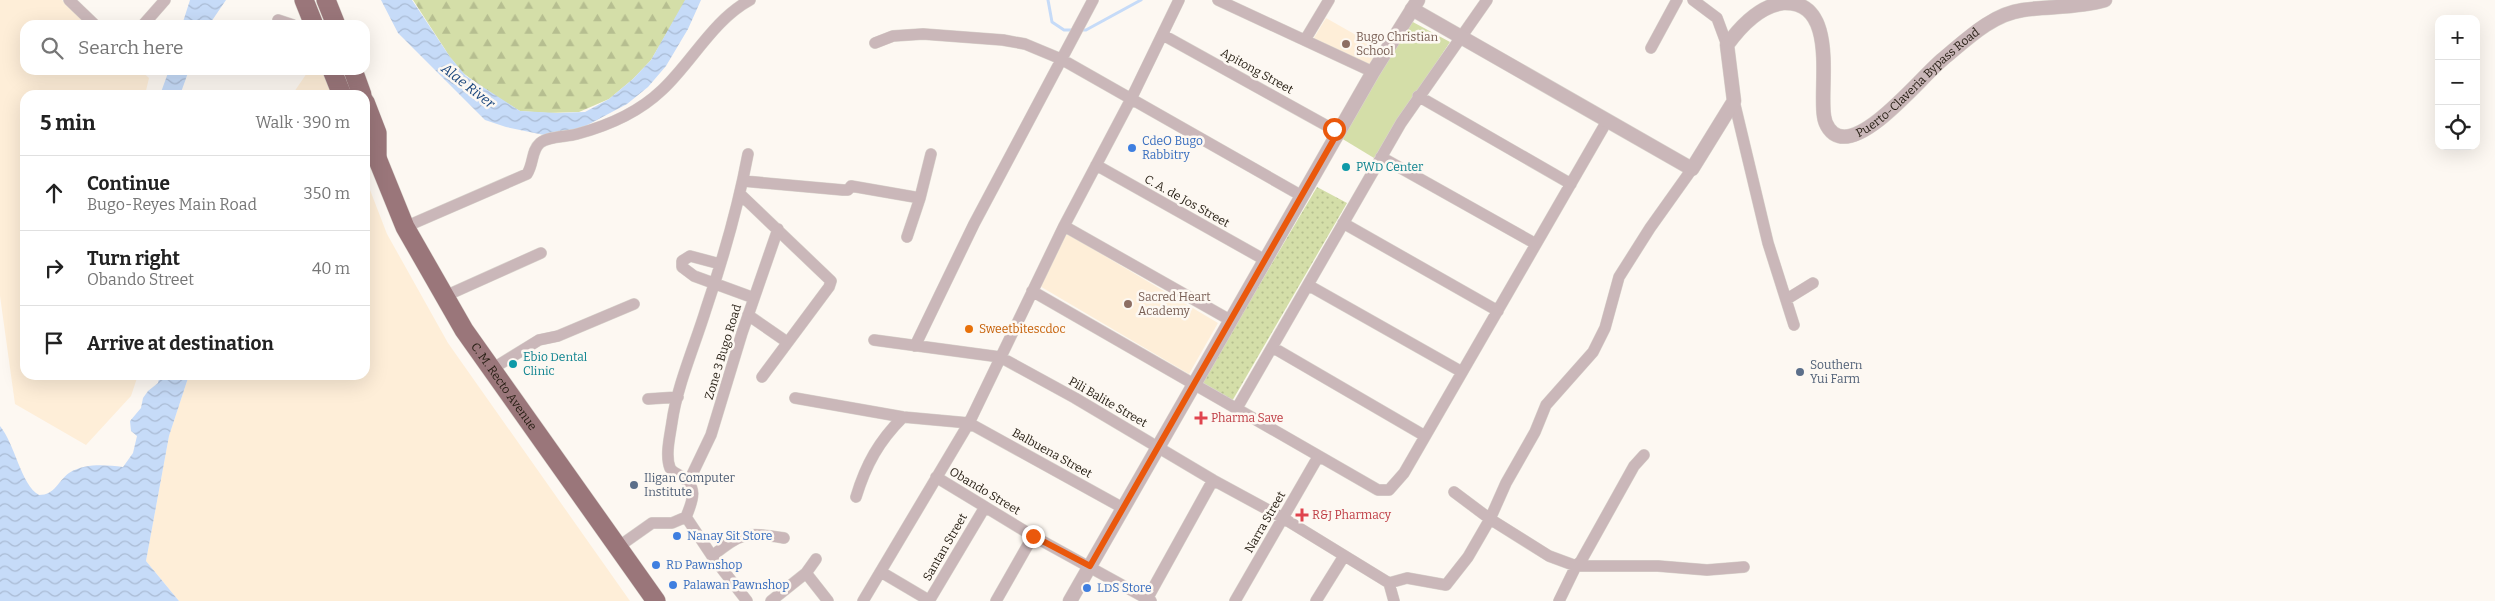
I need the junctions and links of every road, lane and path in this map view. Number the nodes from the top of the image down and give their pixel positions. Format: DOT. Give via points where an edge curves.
graph roads {
  1 [pos="70,0"];
  2 [pos="165,0"];
  3 [pos="304,0"];
  4 [pos="750,0"];
  5 [pos="1093,0"];
  6 [pos="1179,0"];
  7 [pos="1218,0"];
  8 [pos="1329,0"];
  9 [pos="1487,0"];
  10 [pos="1677,0"];
  11 [pos="1693,0"];
  12 [pos="2105,0"];
  13 [pos="1415,5"];
  14 [pos="90,20"];
  15 [pos="147,20"];
  16 [pos="312,20"];
  17 [pos="1163,35"];
  18 [pos="1461,37"];
  19 [pos="1304,40"];
  20 [pos="875,43"];
  21 [pos="1727,45"];
  22 [pos="1651,48"];
  23 [pos="1061,59"];
  24 [pos="1373,72"];
  25 [pos="334,75"];
  26 [pos="355,75"];
  27 [pos="340,90"];
  28 [pos="360,90"];
  29 [pos="1418,96"];
  30 [pos="1131,99"];
  31 [pos="1734,101"];
  32 [pos="370,115"];
  33 [pos="1607,121"];
  34 [pos="1338,132"];
  35 [pos="371,152"];
  36 [pos="748,154"];
  37 [pos="931,154"];
  38 [pos="1381,157"];
  39 [pos="1096,165"];
  40 [pos="1692,169"];
  41 [pos="743,181"];
  42 [pos="1571,184"];
  43 [pos="740,194"];
  44 [pos="1302,196"];
  45 [pos="920,198"];
  46 [pos="1343,223"];
  47 [pos="1064,226"];
  48 [pos="405,227"];
  49 [pos="778,229"];
  50 [pos="907,237"];
  51 [pos="1536,244"];
  52 [pos="541,252"];
  53 [pos="1265,260"];
  54 [pos="720,264"];
  55 [pos="1813,283"];
  56 [pos="715,284"];
  57 [pos="1308,285"];
  58 [pos="1032,291"];
  59 [pos="443,297"];
  60 [pos="754,298"];
  61 [pos="1787,299"];
  62 [pos="634,304"];
  63 [pos="1498,311"];
  64 [pos="748,315"];
  65 [pos="1230,320"];
  66 [pos="1794,325"];
  67 [pos="874,340"];
  68 [pos="787,342"];
  69 [pos="915,346"];
  70 [pos="1272,347"];
  71 [pos="1000,357"];
  72 [pos="492,369"];
  73 [pos="1462,372"];
  74 [pos="762,377"];
  75 [pos="1193,383"];
  76 [pos="678,397"];
  77 [pos="795,398"];
  78 [pos="648,399"];
  79 [pos="1238,408"];
  80 [pos="903,417"];
  81 [pos="969,423"];
  82 [pos="1425,436"];
  83 [pos="1158,447"];
  84 [pos="1644,455"];
  85 [pos="1318,457"];
  86 [pos="936,477"];
  87 [pos="1213,480"];
  88 [pos="688,481"];
  89 [pos="1454,492"];
  90 [pos="856,496"];
  91 [pos="984,507"];
  92 [pos="1123,508"];
  93 [pos="686,517"];
  94 [pos="1283,518"];
  95 [pos="1490,519"];
  96 [pos="1033,536"];
  97 [pos="784,538"];
  98 [pos="618,547"];
  99 [pos="712,556"];
  100 [pos="1344,556"];
  101 [pos="816,559"];
  102 [pos="1090,566"];
  103 [pos="1576,566"];
  104 [pos="1744,567"];
  105 [pos="880,572"];
  106 [pos="806,573"];
  107 [pos="1389,583"];
  108 [pos="1148,600"];
  109 [pos="656,601"];
  110 [pos="747,601"];
  111 [pos="771,601"];
  112 [pos="828,601"];
  113 [pos="863,601"];
  114 [pos="930,601"];
  115 [pos="996,601"];
  116 [pos="1070,601"];
  117 [pos="1236,601"];
  118 [pos="1316,601"];
  119 [pos="1394,601"];
  120 [pos="1559,601"];
  1 -- 14 [label="street"];
  2 -- 15 [label="street"];
  3 -- 16 [label="highway"];
  4 -- 48 [label="street" via="727,17 662,90 642,106 597,128 543,140 535,148 527,174"];
  5 -- 23 [label="street"];
  6 -- 17 [label="street"];
  7 -- 19 [label="street"];
  8 -- 19 [label="street"];
  9 -- 18 [label="street"];
  10 -- 22 [label="street"];
  11 -- 21 [label="street" via="1717,18"];
  12 -- 21 [label="street, Puerto-Claveria Bypass Road" via="2076,6 2021,10 2000,17 1939,62 1867,128 1847,137 1831,131 1824,116 1824,51 1816,20 1808,10 1796,4 1774,4 1741,26"];
  13 -- 18 [label="street"];
  13 -- 24 [label="street"];
  17 -- 30 [label="street"];
  17 -- 34 [label="street, Apitong Street"];
  18 -- 29 [label="street"];
  18 -- 33 [label="street"];
  19 -- 24 [label="street"];
  20 -- 23 [label="street" via="893,36 923,34 1003,40 1025,44"];
  21 -- 31 [label="street"];
  23 -- 30 [label="street"];
  23 -- 69 [label="street" via="974,224"];
  24 -- 34 [label="street"];
  25 -- 27 [label="highway"];
  26 -- 28 [label="highway"];
  29 -- 38 [label="street"];
  29 -- 42 [label="street"];
  30 -- 39 [label="street"];
  30 -- 44 [label="street"];
  31 -- 40 [label="street"];
  31 -- 61 [label="street" via="1768,243"];
  32 -- 35 [label="highway, C. M. Recto Avenue" via="377,133"];
  33 -- 40 [label="street"];
  33 -- 42 [label="street"];
  34 -- 44 [label="street"];
  35 -- 48 [label="highway, C. M. Recto Avenue"];
  36 -- 41 [label="street"];
  37 -- 45 [label="street"];
  38 -- 46 [label="street"];
  38 -- 51 [label="street"];
  39 -- 47 [label="street"];
  39 -- 53 [label="street, C. A. de Jos Street"];
  40 -- 95 [label="street" via="1619,278 1605,328 1593,352 1546,405"];
  41 -- 43 [label="street"];
  41 -- 45 [label="street" via="843,190 851,186"];
  42 -- 51 [label="street"];
  43 -- 49 [label="street"];
  43 -- 54 [label="street"];
  44 -- 53 [label="street"];
  45 -- 50 [label="street"];
  46 -- 57 [label="street"];
  46 -- 63 [label="street"];
  47 -- 58 [label="street"];
  47 -- 65 [label="street"];
  48 -- 59 [label="highway, C. M. Recto Avenue"];
  49 -- 60 [label="street, Zone 3 Bugo Road"];
  49 -- 68 [label="street" via="831,281"];
  51 -- 63 [label="street"];
  52 -- 59 [label="street"];
  53 -- 65 [label="street"];
  54 -- 56 [label="street"];
  54 -- 56 [label="street" via="695,256 685,257 682,261 682,267 688,273"];
  55 -- 61 [label="street"];
  56 -- 60 [label="street"];
  56 -- 76 [label="street"];
  57 -- 70 [label="street"];
  57 -- 73 [label="street"];
  58 -- 71 [label="street"];
  58 -- 75 [label="street"];
  59 -- 72 [label="highway, C. M. Recto Avenue"];
  60 -- 64 [label="street, Zone 3 Bugo Road"];
  61 -- 66 [label="street"];
  62 -- 72 [label="street" via="558,336 539,340"];
  63 -- 73 [label="street"];
  64 -- 68 [label="street"];
  64 -- 88 [label="street, Zone 3 Bugo Road" via="711,435"];
  65 -- 75 [label="street"];
  67 -- 69 [label="street, Pili Balite Street"];
  68 -- 74 [label="street"];
  69 -- 71 [label="street, Pili Balite Street"];
  70 -- 79 [label="street"];
  70 -- 82 [label="street"];
  71 -- 81 [label="street"];
  71 -- 83 [label="street, Pili Balite Street"];
  72 -- 98 [label="highway, C. M. Recto Avenue"];
  73 -- 82 [label="street"];
  75 -- 79 [label="street"];
  75 -- 83 [label="street"];
  76 -- 78 [label="street"];
  76 -- 88 [label="street" via="668,454 670,467"];
  77 -- 80 [label="street"];
  79 -- 85 [label="street"];
  80 -- 81 [label="street"];
  80 -- 90 [label="street" via="874,449"];
  81 -- 86 [label="street"];
  81 -- 92 [label="street, Balbuena Street"];
  82 -- 85 [label="street" via="1399,481 1394,487 1382,491"];
  83 -- 87 [label="street, Pili Balite Street"];
  83 -- 92 [label="street"];
  84 -- 103 [label="street" via="1634,466"];
  85 -- 94 [label="street, Narra Street"];
  86 -- 91 [label="street, Obando Street"];
  86 -- 105 [label="street"];
  87 -- 94 [label="street, Pili Balite Street"];
  87 -- 108 [label="street"];
  88 -- 93 [label="street" via="693,493"];
  89 -- 95 [label="street"];
  91 -- 96 [label="street, Obando Street"];
  91 -- 114 [label="street, Santan Street"];
  92 -- 102 [label="street"];
  93 -- 98 [label="street" via="672,523 652,523"];
  93 -- 99 [label="street"];
  94 -- 100 [label="street, Pili Balite Street"];
  94 -- 117 [label="street, Narra Street"];
  95 -- 103 [label="street" via="1549,556"];
  95 -- 107 [label="street" via="1468,557 1446,585 1407,578"];
  96 -- 102 [label="street, Obando Street"];
  96 -- 115 [label="street"];
  97 -- 99 [label="street" via="749,534 730,540"];
  98 -- 109 [label="highway, C. M. Recto Avenue"];
  99 -- 110 [label="street"];
  100 -- 107 [label="street, Pili Balite Street"];
  100 -- 118 [label="street"];
  101 -- 106 [label="street"];
  102 -- 108 [label="street, Obando Street"];
  102 -- 116 [label="street"];
  103 -- 104 [label="street" via="1658,566 1707,570"];
  103 -- 120 [label="street"];
  105 -- 113 [label="street"];
  105 -- 114 [label="street"];
  106 -- 111 [label="street"];
  106 -- 112 [label="street"];
  107 -- 119 [label="street"];
}
